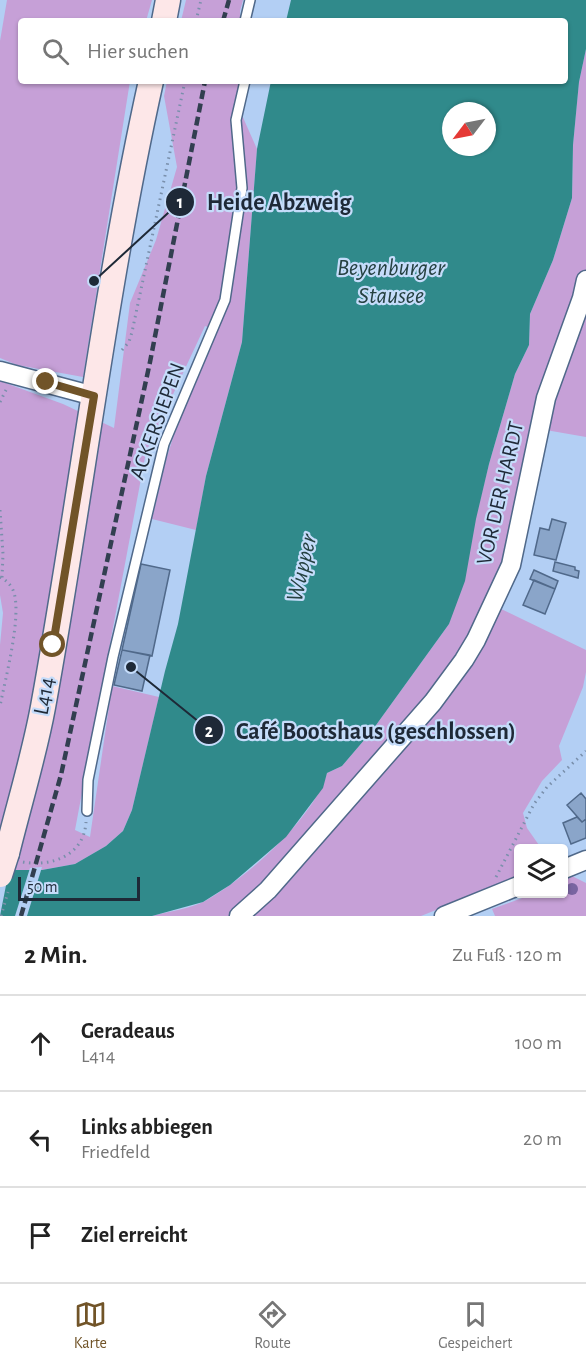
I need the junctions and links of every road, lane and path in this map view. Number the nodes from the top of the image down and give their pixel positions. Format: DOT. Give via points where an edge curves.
graph roads {
  1 [pos="168,0"];
  2 [pos="201,0"];
  3 [pos="250,0"];
  4 [pos="165,18"];
  5 [pos="197,18"];
  6 [pos="246,18"];
  7 [pos="150,84"];
  8 [pos="184,84"];
  9 [pos="244,84"];
  10 [pos="586,280"];
  11 [pos="121,351"];
  12 [pos="0,371"];
  13 [pos="94,396"];
  14 [pos="0,510"];
  15 [pos="1,578"];
  16 [pos="0,706"];
  17 [pos="586,750"];
  18 [pos="87,811"];
  19 [pos="586,860"];
  20 [pos="10,863"];
  21 [pos="568,867"];
  22 [pos="514,888"];
  23 [pos="484,900"];
  24 [pos="239,916"];
  25 [pos="444,916"];
  1 -- 4 [label="main road"];
  2 -- 5 [label="path"];
  3 -- 6 [label="lane"];
  7 -- 13 [label="main road, L414" via="109,292"];
  8 -- 11 [label="path" via="132,332"];
  9 -- 18 [label="lane, ACKERSIEPEN" via="236,120 242,188 225,300 164,444 113,657 88,780"];
  10 -- 24 [label="street, VOR DER HARDT" via="546,398 510,565 476,640 433,702 292,864"];
  12 -- 13 [label="street"];
  13 -- 20 [label="main road, L414" via="43,710"];
  14 -- 15 [label="path"];
  15 -- 16 [label="path" via="13,591 16,613"];
  17 -- 23 [label="path" via="534,804"];
  18 -- 20 [label="path" via="82,840 66,856 39,864"];
  19 -- 21 [label="street"];
  22 -- 23 [label="street"];
  23 -- 25 [label="street"];
}
